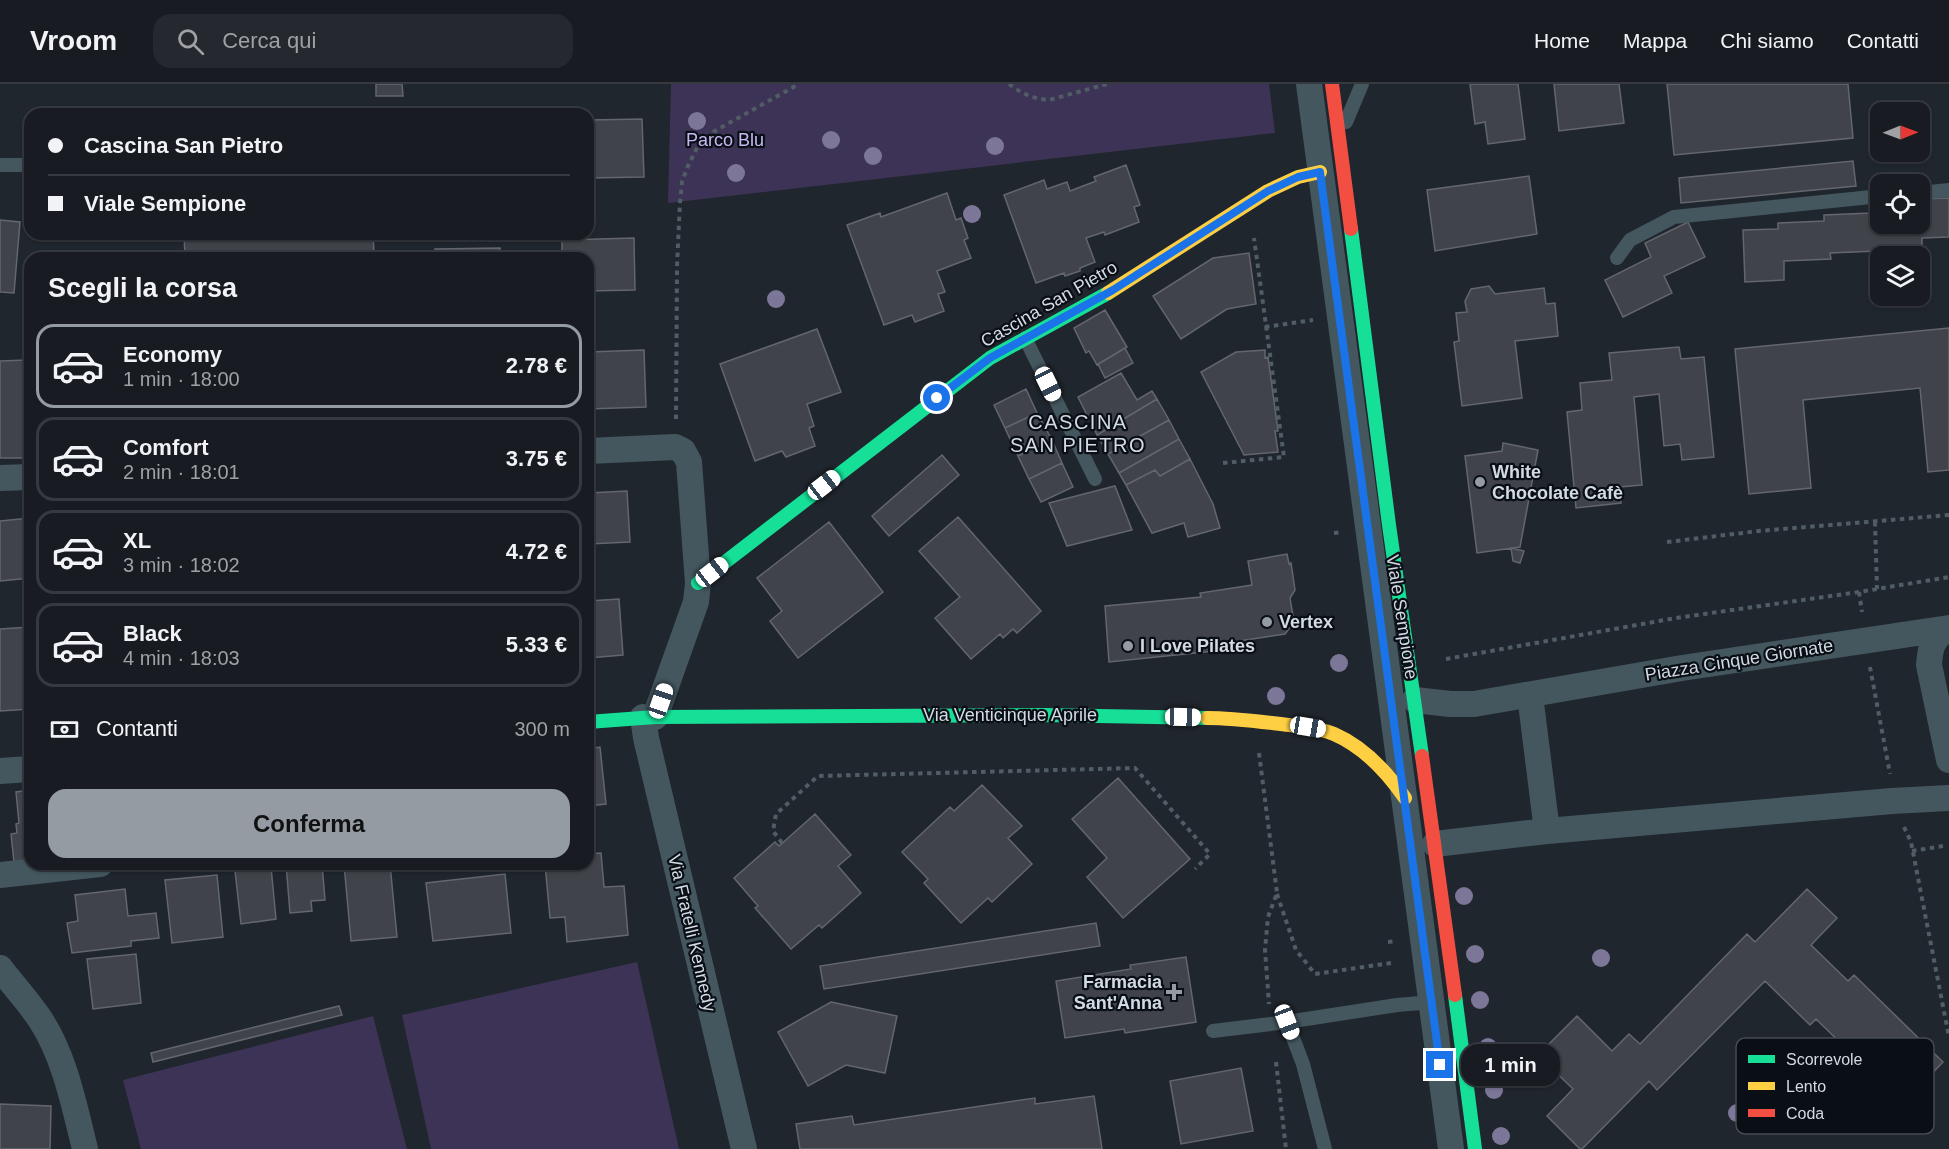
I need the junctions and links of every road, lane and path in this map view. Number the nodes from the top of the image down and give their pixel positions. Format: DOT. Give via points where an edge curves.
graph roads {
  1 [pos="799,84"];
  2 [pos="1009,84"];
  3 [pos="1107,84"];
  4 [pos="1309,84"];
  5 [pos="1332,84"];
  6 [pos="1362,84"];
  7 [pos="1340,147"];
  8 [pos="0,165"];
  9 [pos="24,165"];
  10 [pos="1320,172"];
  11 [pos="1949,190"];
  12 [pos="1930,192"];
  13 [pos="1870,197"];
  14 [pos="1253,228"];
  15 [pos="1617,258"];
  16 [pos="1316,320"];
  17 [pos="1265,327"];
  18 [pos="1025,339"];
  19 [pos="675,447"];
  20 [pos="594,451"];
  21 [pos="1223,463"];
  22 [pos="24,477"];
  23 [pos="0,478"];
  24 [pos="1095,479"];
  25 [pos="1949,515"];
  26 [pos="1875,522"];
  27 [pos="1667,542"];
  28 [pos="1949,577"];
  29 [pos="698,583"];
  30 [pos="1877,589"];
  31 [pos="1859,592"];
  32 [pos="1863,619"];
  33 [pos="1949,628"];
  34 [pos="1446,659"];
  35 [pos="1870,662"];
  36 [pos="1530,695"];
  37 [pos="1415,700"];
  38 [pos="649,717"];
  39 [pos="594,722"];
  40 [pos="1259,752"];
  41 [pos="1949,760"];
  42 [pos="24,769"];
  43 [pos="0,771"];
  44 [pos="1890,779"];
  45 [pos="1406,798"];
  46 [pos="1949,798"];
  47 [pos="1902,824"];
  48 [pos="1547,831"];
  49 [pos="782,843"];
  50 [pos="1435,844"];
  51 [pos="1943,846"];
  52 [pos="1912,851"];
  53 [pos="1195,869"];
  54 [pos="45,870"];
  55 [pos="0,875"];
  56 [pos="1277,893"];
  57 [pos="1391,963"];
  58 [pos="0,968"];
  59 [pos="1432,1002"];
  60 [pos="1287,1022"];
  61 [pos="1271,1023"];
  62 [pos="1213,1031"];
  63 [pos="1949,1037"];
  64 [pos="85,1149"];
  65 [pos="744,1149"];
  66 [pos="1286,1149"];
  67 [pos="1325,1149"];
  68 [pos="1452,1149"];
  69 [pos="1475,1149"];
  1 -- 19 [label="path" via="713,132 698,146 682,182"];
  2 -- 3 [label="path" via="1040,100"];
  4 -- 10 [label="street, Viale Sempione"];
  5 -- 7 [label="street, Viale Sempione"];
  6 -- 7 [label="lane"];
  7 -- 37 [label="street, Viale Sempione"];
  8 -- 9 [label="lane"];
  10 -- 18 [label="street, Cascina San Pietro" via="1268,191 1113,290"];
  10 -- 45 [label="street, Viale Sempione"];
  11 -- 12 [label="lane"];
  13 -- 15 [label="lane" via="1674,217 1629,240"];
  14 -- 17 [label="path"];
  16 -- 17 [label="path"];
  17 -- 21 [label="path" via="1284,457"];
  18 -- 24 [label="lane"];
  18 -- 29 [label="street, Cascina San Pietro" via="974,369"];
  19 -- 20 [label="street"];
  19 -- 29 [label="street" via="683,451 689,462"];
  22 -- 23 [label="street"];
  25 -- 26 [label="path"];
  26 -- 27 [label="path"];
  26 -- 30 [label="path"];
  28 -- 30 [label="path"];
  29 -- 38 [label="street" via="692,619"];
  30 -- 31 [label="path"];
  31 -- 32 [label="path"];
  31 -- 34 [label="path" via="1676,618"];
  33 -- 36 [label="street, Piazza Cinque Giornate"];
  33 -- 41 [label="street, Piazza Cinque Giornate" via="1939,634 1929,650"];
  35 -- 44 [label="path"];
  36 -- 37 [label="street, Piazza Cinque Giornate" via="1474,704"];
  36 -- 48 [label="street"];
  37 -- 50 [label="street, Viale Sempione"];
  38 -- 39 [label="street, Via Venticinque Aprile"];
  38 -- 45 [label="street, Via Venticinque Aprile" via="1102,715 1275,723 1324,730 1352,743 1388,774"];
  38 -- 65 [label="street, Via Fratelli Kennedy" via="646,738"];
  40 -- 56 [label="path"];
  42 -- 43 [label="street"];
  45 -- 59 [label="street, Viale Sempione"];
  46 -- 48 [label="street"];
  47 -- 52 [label="path"];
  48 -- 50 [label="street"];
  49 -- 53 [label="path" via="773,831 776,814 818,776 1135,768 1210,854"];
  50 -- 69 [label="street, Viale Sempione"];
  51 -- 52 [label="path"];
  52 -- 63 [label="path"];
  54 -- 55 [label="street"];
  56 -- 57 [label="path" via="1296,950 1315,974"];
  56 -- 61 [label="path" via="1265,950"];
  58 -- 64 [label="street" via="40,1019 58,1054"];
  59 -- 60 [label="lane"];
  59 -- 68 [label="street, Viale Sempione"];
  60 -- 61 [label="lane"];
  60 -- 67 [label="lane" via="1303,1064"];
  61 -- 62 [label="lane"];
  61 -- 66 [label="path"];
}
